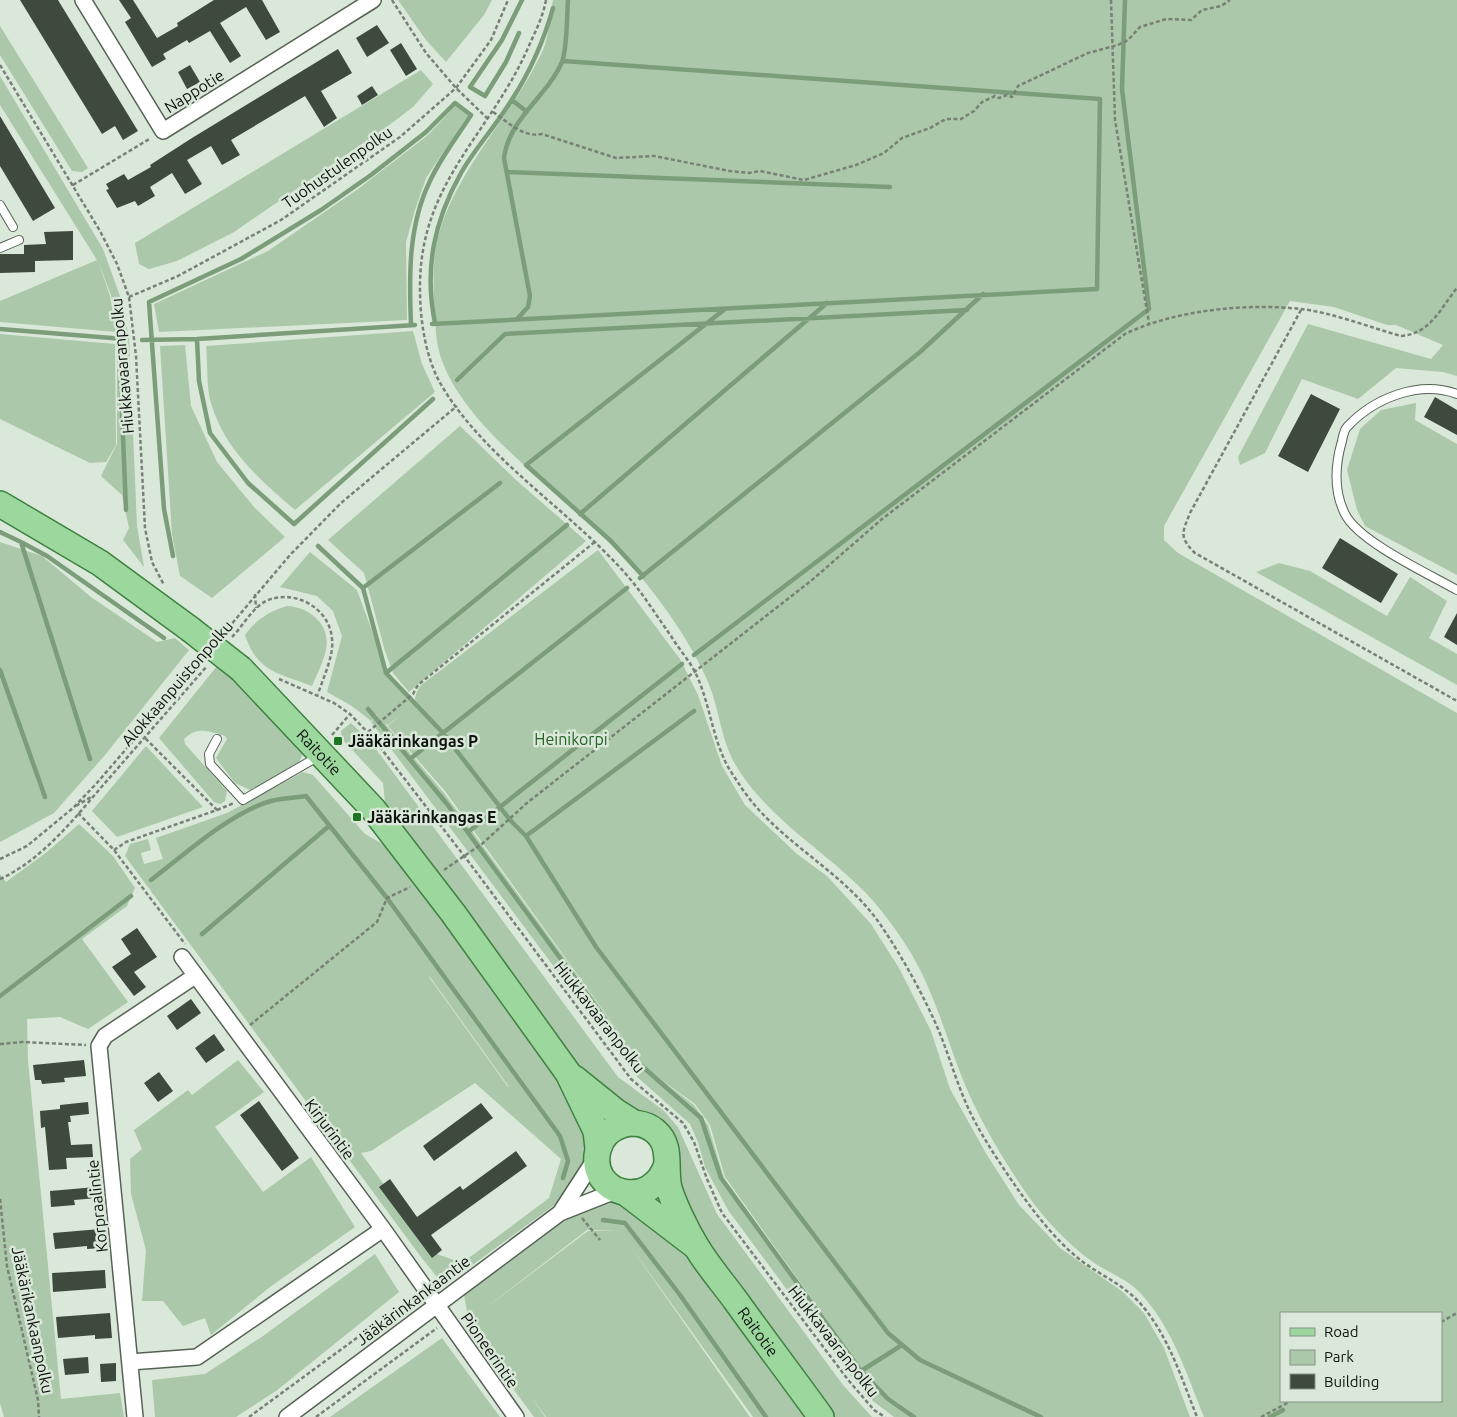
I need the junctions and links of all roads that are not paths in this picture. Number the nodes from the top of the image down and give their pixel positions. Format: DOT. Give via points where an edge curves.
graph roads {
  1 [pos="83,0"];
  2 [pos="373,0"];
  3 [pos="0,205"];
  4 [pos="13,227"];
  5 [pos="19,240"];
  6 [pos="0,248"];
  7 [pos="1457,394"];
  8 [pos="0,504"];
  9 [pos="1457,590"];
  10 [pos="216,739"];
  11 [pos="327,744"];
  12 [pos="182,957"];
  13 [pos="195,976"];
  14 [pos="568,1073"];
  15 [pos="634,1123"];
  16 [pos="597,1152"];
  17 [pos="667,1164"];
  18 [pos="622,1192"];
  19 [pos="567,1211"];
  20 [pos="383,1229"];
  21 [pos="696,1246"];
  22 [pos="437,1304"];
  23 [pos="130,1362"];
  24 [pos="135,1417"];
  25 [pos="287,1417"];
  26 [pos="516,1417"];
  27 [pos="821,1417"];
  1 -- 2 [label="street, Nappotie" via="164,131"];
  3 -- 4 [label="lane"];
  5 -- 6 [label="lane"];
  7 -- 9 [label="lane" via="1445,390 1412,389 1379,402 1346,428 1337,459 1336,485 1345,515 1362,535"];
  8 -- 11 [label="main road, Raitotie, bridge" via="100,563 190,629"];
  10 -- 11 [label="lane" via="209,754 210,764 243,800 309,763"];
  11 -- 14 [label="main road, Raitotie"];
  12 -- 13 [label="street, Kirjurintie"];
  13 -- 20 [label="street, Kirjurintie"];
  13 -- 23 [label="street, Korpraalintie" via="105,1036 99,1046"];
  14 -- 15 [label="main road, Raitotie"];
  14 -- 16 [label="main road, Raitotie" via="596,1131"];
  15 -- 16 [label="main road" via="612,1129"];
  15 -- 17 [label="main road, Raitotie" via="649,1127 661,1138"];
  16 -- 18 [label="main road, Raitotie" via="604,1179"];
  16 -- 19 [label="street, Jääkärinkankaantie"];
  17 -- 18 [label="main road" via="653,1187 645,1191"];
  17 -- 21 [label="main road, Raitotie" via="669,1188"];
  18 -- 19 [label="street, Jääkärinkankaantie"];
  18 -- 21 [label="main road, Raitotie"];
  19 -- 22 [label="street, Jääkärinkankaantie"];
  20 -- 22 [label="street, Kirjurintie"];
  20 -- 23 [label="street" via="197,1357"];
  21 -- 27 [label="main road, Raitotie"];
  22 -- 25 [label="street, Jääkärinkankaantie"];
  22 -- 26 [label="street, Pioneerintie"];
  23 -- 24 [label="street, Korpraalintie"];
}
